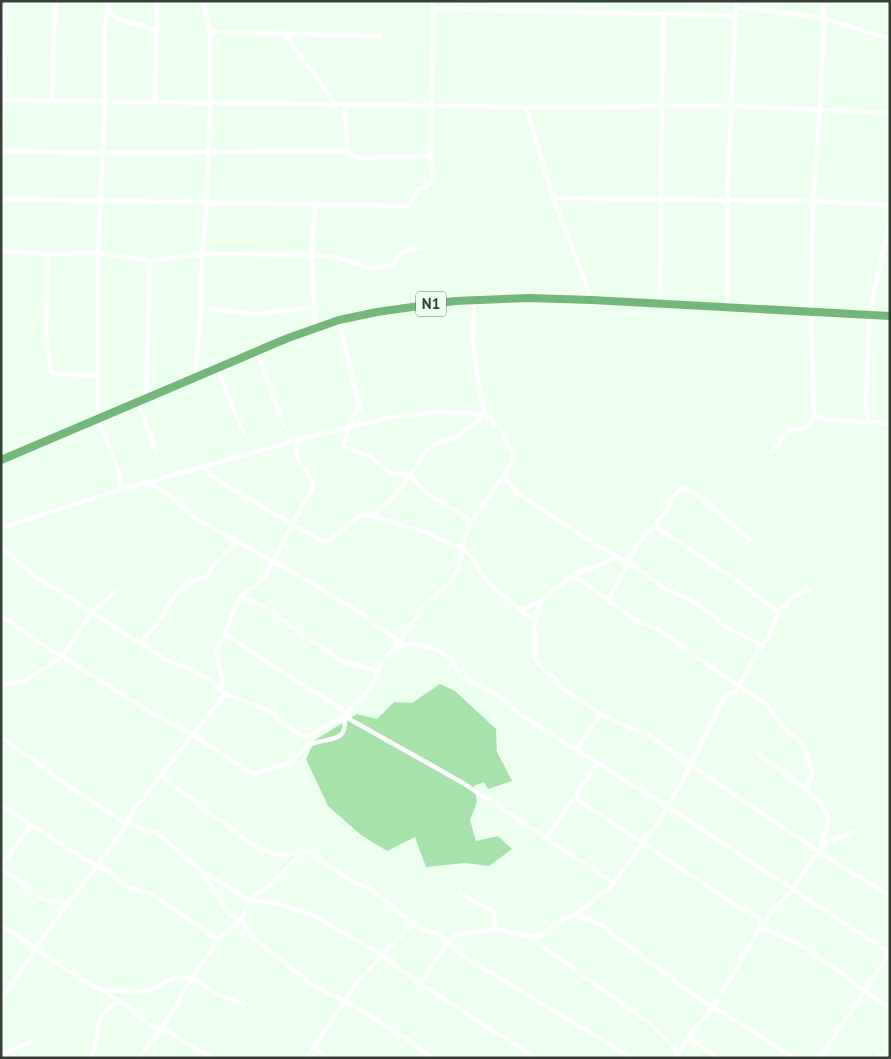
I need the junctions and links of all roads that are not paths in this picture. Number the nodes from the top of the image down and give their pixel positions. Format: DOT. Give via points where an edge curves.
graph roads {
  1 [pos="6,1"];
  2 [pos="55,1"];
  3 [pos="107,1"];
  4 [pos="157,1"];
  5 [pos="203,1"];
  6 [pos="433,1"];
  7 [pos="822,1"];
  8 [pos="736,4"];
  9 [pos="433,10"];
  10 [pos="108,11"];
  11 [pos="663,14"];
  12 [pos="736,16"];
  13 [pos="824,18"];
  14 [pos="156,32"];
  15 [pos="210,32"];
  16 [pos="284,34"];
  17 [pos="380,36"];
  18 [pos="890,39"];
  19 [pos="2,100"];
  20 [pos="52,101"];
  21 [pos="104,102"];
  22 [pos="154,102"];
  23 [pos="210,103"];
  24 [pos="336,104"];
  25 [pos="345,104"];
  26 [pos="432,106"];
  27 [pos="732,106"];
  28 [pos="526,107"];
  29 [pos="661,107"];
  30 [pos="820,110"];
  31 [pos="890,113"];
  32 [pos="1,150"];
  33 [pos="347,151"];
  34 [pos="208,152"];
  35 [pos="102,153"];
  36 [pos="431,156"];
  37 [pos="553,198"];
  38 [pos="1,199"];
  39 [pos="728,199"];
  40 [pos="662,200"];
  41 [pos="100,201"];
  42 [pos="813,201"];
  43 [pos="207,202"];
  44 [pos="315,204"];
  45 [pos="890,206"];
  46 [pos="890,222"];
  47 [pos="421,246"];
  48 [pos="1,252"];
  49 [pos="98,253"];
  50 [pos="48,254"];
  51 [pos="202,254"];
  52 [pos="312,255"];
  53 [pos="150,261"];
  54 [pos="474,300"];
  55 [pos="592,300"];
  56 [pos="660,304"];
  57 [pos="314,306"];
  58 [pos="201,308"];
  59 [pos="727,308"];
  60 [pos="811,312"];
  61 [pos="869,315"];
  62 [pos="890,316"];
  63 [pos="339,320"];
  64 [pos="315,328"];
  65 [pos="257,351"];
  66 [pos="217,368"];
  67 [pos="98,376"];
  68 [pos="195,377"];
  69 [pos="142,401"];
  70 [pos="486,414"];
  71 [pos="814,416"];
  72 [pos="98,419"];
  73 [pos="868,421"];
  74 [pos="890,423"];
  75 [pos="284,426"];
  76 [pos="350,427"];
  77 [pos="244,434"];
  78 [pos="297,440"];
  79 [pos="773,452"];
  80 [pos="157,453"];
  81 [pos="1,460"];
  82 [pos="206,467"];
  83 [pos="410,475"];
  84 [pos="504,475"];
  85 [pos="148,482"];
  86 [pos="122,489"];
  87 [pos="373,515"];
  88 [pos="471,521"];
  89 [pos="293,524"];
  90 [pos="654,526"];
  91 [pos="1,528"];
  92 [pos="749,539"];
  93 [pos="236,541"];
  94 [pos="1,547"];
  95 [pos="462,547"];
  96 [pos="618,557"];
  97 [pos="272,562"];
  98 [pos="627,562"];
  99 [pos="573,574"];
  100 [pos="810,589"];
  101 [pos="115,592"];
  102 [pos="240,597"];
  103 [pos="608,600"];
  104 [pos="542,601"];
  105 [pos="521,610"];
  106 [pos="92,612"];
  107 [pos="779,613"];
  108 [pos="1,616"];
  109 [pos="534,620"];
  110 [pos="224,634"];
  111 [pos="141,643"];
  112 [pos="398,644"];
  113 [pos="762,645"];
  114 [pos="63,656"];
  115 [pos="377,670"];
  116 [pos="1,685"];
  117 [pos="739,686"];
  118 [pos="220,689"];
  119 [pos="225,694"];
  120 [pos="601,714"];
  121 [pos="345,715"];
  122 [pos="192,734"];
  123 [pos="2,739"];
  124 [pos="576,750"];
  125 [pos="759,754"];
  126 [pos="598,763"];
  127 [pos="691,765"];
  128 [pos="161,776"];
  129 [pos="804,789"];
  130 [pos="574,797"];
  131 [pos="1,805"];
  132 [pos="668,807"];
  133 [pos="126,824"];
  134 [pos="32,825"];
  135 [pos="855,830"];
  136 [pos="545,839"];
  137 [pos="643,843"];
  138 [pos="819,852"];
  139 [pos="302,853"];
  140 [pos="98,864"];
  141 [pos="1,867"];
  142 [pos="200,870"];
  143 [pos="613,883"];
  144 [pos="793,889"];
  145 [pos="458,893"];
  146 [pos="890,896"];
  147 [pos="249,900"];
  148 [pos="68,903"];
  149 [pos="574,915"];
  150 [pos="241,920"];
  151 [pos="764,921"];
  152 [pos="1,924"];
  153 [pos="413,924"];
  154 [pos="760,927"];
  155 [pos="496,929"];
  156 [pos="528,936"];
  157 [pos="219,939"];
  158 [pos="447,942"];
  159 [pos="36,948"];
  160 [pos="890,953"];
  161 [pos="382,955"];
  162 [pos="192,978"];
  163 [pos="420,984"];
  164 [pos="99,990"];
  165 [pos="865,991"];
  166 [pos="1,998"];
  167 [pos="120,1001"];
  168 [pos="344,1002"];
  169 [pos="244,1004"];
  170 [pos="714,1006"];
  171 [pos="890,1009"];
  172 [pos="161,1030"];
  173 [pos="689,1038"];
  174 [pos="31,1041"];
  175 [pos="314,1048"];
  176 [pos="877,1052"];
  177 [pos="1,1054"];
  178 [pos="677,1055"];
  179 [pos="6,1058"];
  180 [pos="90,1058"];
  181 [pos="138,1058"];
  182 [pos="212,1058"];
  183 [pos="306,1058"];
  184 [pos="328,1058"];
  185 [pos="431,1058"];
  186 [pos="536,1058"];
  187 [pos="632,1058"];
  188 [pos="718,1058"];
  189 [pos="795,1058"];
  190 [pos="820,1058"];
  191 [pos="884,1058"];
  1 -- 19 [label="street"];
  2 -- 20 [label="street"];
  3 -- 10 [label="street"];
  4 -- 14 [label="street"];
  5 -- 15 [label="street"];
  6 -- 9 [label="street"];
  7 -- 13 [label="street"];
  8 -- 12 [label="street"];
  8 -- 13 [label="street"];
  9 -- 11 [label="street"];
  9 -- 26 [label="street"];
  10 -- 14 [label="street" via="122,20"];
  10 -- 21 [label="street" via="104,29"];
  11 -- 12 [label="street"];
  11 -- 29 [label="street"];
  12 -- 27 [label="street"];
  13 -- 18 [label="street"];
  13 -- 30 [label="street"];
  14 -- 22 [label="street"];
  15 -- 16 [label="street"];
  15 -- 23 [label="street"];
  16 -- 17 [label="street"];
  16 -- 24 [label="street"];
  19 -- 20 [label="street"];
  19 -- 32 [label="street"];
  20 -- 21 [label="street"];
  21 -- 22 [label="street"];
  21 -- 35 [label="street"];
  22 -- 23 [label="street"];
  23 -- 24 [label="street"];
  23 -- 34 [label="street"];
  24 -- 25 [label="street"];
  25 -- 26 [label="street"];
  25 -- 33 [label="street"];
  26 -- 28 [label="street"];
  26 -- 36 [label="street"];
  27 -- 29 [label="street"];
  27 -- 30 [label="street"];
  27 -- 39 [label="street"];
  28 -- 29 [label="street"];
  28 -- 37 [label="street"];
  29 -- 40 [label="street"];
  30 -- 31 [label="street"];
  30 -- 42 [label="street"];
  32 -- 35 [label="street"];
  33 -- 34 [label="street"];
  33 -- 36 [label="street" via="356,158"];
  34 -- 35 [label="street"];
  34 -- 43 [label="street"];
  35 -- 41 [label="street"];
  36 -- 44 [label="street" via="433,182 417,191 410,206"];
  37 -- 40 [label="street"];
  37 -- 55 [label="street"];
  38 -- 41 [label="street"];
  39 -- 40 [label="street"];
  39 -- 42 [label="street"];
  39 -- 59 [label="street"];
  40 -- 56 [label="street"];
  41 -- 43 [label="street"];
  41 -- 49 [label="street"];
  42 -- 45 [label="street"];
  42 -- 60 [label="street"];
  43 -- 44 [label="street"];
  43 -- 51 [label="street"];
  44 -- 52 [label="street"];
  46 -- 61 [label="street"];
  47 -- 52 [label="street" via="401,254 393,265 369,268 336,257"];
  48 -- 50 [label="street"];
  49 -- 50 [label="street"];
  49 -- 53 [label="street"];
  49 -- 67 [label="street"];
  50 -- 67 [label="street" via="46,334 51,373"];
  51 -- 52 [label="street"];
  51 -- 53 [label="street"];
  51 -- 58 [label="street"];
  52 -- 57 [label="street"];
  53 -- 69 [label="street"];
  54 -- 55 [label="highway, N1"];
  54 -- 63 [label="highway, N1"];
  54 -- 70 [label="street" via="473,341"];
  55 -- 56 [label="highway, N1"];
  56 -- 59 [label="highway, N1"];
  57 -- 58 [label="street" via="257,314"];
  57 -- 64 [label="street"];
  58 -- 68 [label="street"];
  59 -- 60 [label="highway, N1"];
  60 -- 61 [label="highway, N1"];
  60 -- 71 [label="street"];
  61 -- 62 [label="highway, N1"];
  61 -- 73 [label="street"];
  63 -- 64 [label="highway, N1"];
  63 -- 76 [label="street" via="360,409 353,416"];
  64 -- 65 [label="highway, N1"];
  65 -- 66 [label="highway, N1"];
  65 -- 75 [label="street"];
  66 -- 68 [label="highway, N1"];
  66 -- 77 [label="street"];
  67 -- 72 [label="street"];
  68 -- 69 [label="highway, N1"];
  69 -- 72 [label="highway, N1"];
  69 -- 80 [label="street"];
  70 -- 76 [label="street" via="438,412 392,416"];
  70 -- 83 [label="street" via="456,438 429,447"];
  70 -- 84 [label="street" via="503,432 513,452 513,461"];
  71 -- 73 [label="street" via="828,420"];
  71 -- 79 [label="street" via="803,430 791,429"];
  72 -- 81 [label="highway, N1"];
  72 -- 86 [label="street" via="118,469"];
  73 -- 74 [label="street"];
  76 -- 78 [label="street"];
  76 -- 83 [label="street" via="343,446 370,456 389,473"];
  78 -- 82 [label="street"];
  78 -- 89 [label="street" via="298,462 312,480 312,487"];
  82 -- 85 [label="street"];
  82 -- 89 [label="street" via="220,482"];
  83 -- 87 [label="street" via="395,495"];
  83 -- 88 [label="street" via="424,491"];
  84 -- 88 [label="street"];
  84 -- 96 [label="street" via="516,493"];
  85 -- 86 [label="street"];
  85 -- 93 [label="street" via="192,516"];
  86 -- 91 [label="street"];
  87 -- 89 [label="street" via="366,514 350,521 333,540 323,542"];
  87 -- 95 [label="street"];
  88 -- 95 [label="street"];
  89 -- 97 [label="street"];
  90 -- 92 [label="street" via="673,497 685,488"];
  90 -- 98 [label="street" via="638,543"];
  90 -- 107 [label="street"];
  93 -- 97 [label="street"];
  93 -- 111 [label="street" via="206,577 184,585 175,593 160,620"];
  94 -- 106 [label="street" via="32,574"];
  95 -- 105 [label="street" via="488,583"];
  95 -- 112 [label="street" via="459,567 453,578 425,606"];
  96 -- 98 [label="street"];
  96 -- 99 [label="street"];
  97 -- 102 [label="street" via="264,578"];
  97 -- 112 [label="street" via="365,616"];
  98 -- 103 [label="street"];
  98 -- 113 [label="street" via="662,587 696,603 730,629"];
  99 -- 103 [label="street"];
  99 -- 104 [label="street"];
  100 -- 107 [label="street" via="794,596"];
  101 -- 106 [label="street"];
  102 -- 110 [label="street"];
  102 -- 115 [label="street" via="257,603 344,662"];
  103 -- 117 [label="street" via="636,621 654,627"];
  104 -- 105 [label="street"];
  104 -- 109 [label="street"];
  105 -- 109 [label="street"];
  106 -- 111 [label="street"];
  106 -- 114 [label="street"];
  107 -- 113 [label="street"];
  108 -- 114 [label="street"];
  109 -- 120 [label="street" via="535,658 540,666 564,690"];
  110 -- 118 [label="street" via="216,652 224,680"];
  110 -- 121 [label="street"];
  111 -- 118 [label="street" via="165,659 195,671"];
  112 -- 115 [label="street"];
  112 -- 124 [label="street" via="437,650 452,660 460,676 497,694 519,714"];
  113 -- 117 [label="street"];
  114 -- 116 [label="street" via="20,682"];
  114 -- 122 [label="street" via="144,708"];
  115 -- 121 [label="street" via="376,678"];
  117 -- 127 [label="street" via="724,698"];
  117 -- 129 [label="street" via="768,706 783,727 803,745 813,773"];
  118 -- 119 [label="street"];
  119 -- 121 [label="street" via="272,712 283,724 303,736 309,736"];
  119 -- 122 [label="street"];
  120 -- 124 [label="street"];
  120 -- 127 [label="street" via="649,736"];
  121 -- 122 [label="street" via="343,733 335,739 312,744 289,763 253,774"];
  121 -- 136 [label="street" via="455,779"];
  122 -- 128 [label="street"];
  123 -- 133 [label="street"];
  124 -- 126 [label="street"];
  125 -- 129 [label="street"];
  126 -- 130 [label="street"];
  126 -- 132 [label="street"];
  127 -- 132 [label="street"];
  127 -- 138 [label="street"];
  128 -- 133 [label="street"];
  128 -- 139 [label="street" via="249,842 280,855"];
  129 -- 138 [label="street" via="821,803 830,818"];
  130 -- 136 [label="street"];
  130 -- 137 [label="street"];
  131 -- 134 [label="street"];
  132 -- 137 [label="street"];
  132 -- 144 [label="street"];
  133 -- 140 [label="street"];
  133 -- 142 [label="street" via="157,833"];
  134 -- 140 [label="street"];
  134 -- 141 [label="street"];
  135 -- 138 [label="street" via="827,844"];
  136 -- 143 [label="street"];
  137 -- 143 [label="street"];
  137 -- 151 [label="street"];
  138 -- 144 [label="street"];
  138 -- 146 [label="street"];
  139 -- 147 [label="street" via="272,884"];
  139 -- 153 [label="street" via="310,852 350,880 369,888"];
  140 -- 148 [label="street"];
  140 -- 157 [label="street" via="129,888 151,894"];
  141 -- 148 [label="street" via="41,897"];
  142 -- 147 [label="street"];
  142 -- 150 [label="street" via="228,914"];
  143 -- 149 [label="street"];
  144 -- 151 [label="street"];
  144 -- 160 [label="street"];
  145 -- 155 [label="street" via="494,911"];
  147 -- 150 [label="street"];
  147 -- 161 [label="street" via="271,902 312,915"];
  148 -- 159 [label="street"];
  149 -- 156 [label="street" via="561,920 544,935"];
  149 -- 170 [label="street" via="598,923 688,991"];
  150 -- 157 [label="street"];
  150 -- 168 [label="street" via="260,944 308,982"];
  151 -- 154 [label="street"];
  152 -- 159 [label="street"];
  153 -- 158 [label="street" via="438,934"];
  153 -- 161 [label="street"];
  154 -- 165 [label="street" via="805,947"];
  154 -- 170 [label="street"];
  155 -- 156 [label="street"];
  155 -- 158 [label="street" via="453,935"];
  156 -- 178 [label="street" via="648,1022"];
  157 -- 162 [label="street"];
  158 -- 163 [label="street"];
  158 -- 187 [label="street"];
  159 -- 164 [label="street"];
  159 -- 166 [label="street"];
  160 -- 165 [label="street"];
  161 -- 163 [label="street"];
  161 -- 168 [label="street"];
  162 -- 164 [label="street" via="173,978 143,992"];
  162 -- 169 [label="street" via="217,994"];
  162 -- 172 [label="street"];
  163 -- 186 [label="street"];
  164 -- 167 [label="street"];
  165 -- 171 [label="street"];
  165 -- 190 [label="street"];
  167 -- 172 [label="street"];
  167 -- 180 [label="street" via="109,1006 97,1024 96,1050"];
  168 -- 175 [label="street"];
  168 -- 185 [label="street" via="368,1014"];
  170 -- 173 [label="street"];
  170 -- 189 [label="street"];
  172 -- 181 [label="street"];
  172 -- 182 [label="street"];
  173 -- 178 [label="street"];
  173 -- 188 [label="street"];
  174 -- 177 [label="street"];
  175 -- 183 [label="street"];
  175 -- 184 [label="street"];
  176 -- 191 [label="street"];
  177 -- 179 [label="street"];
}
